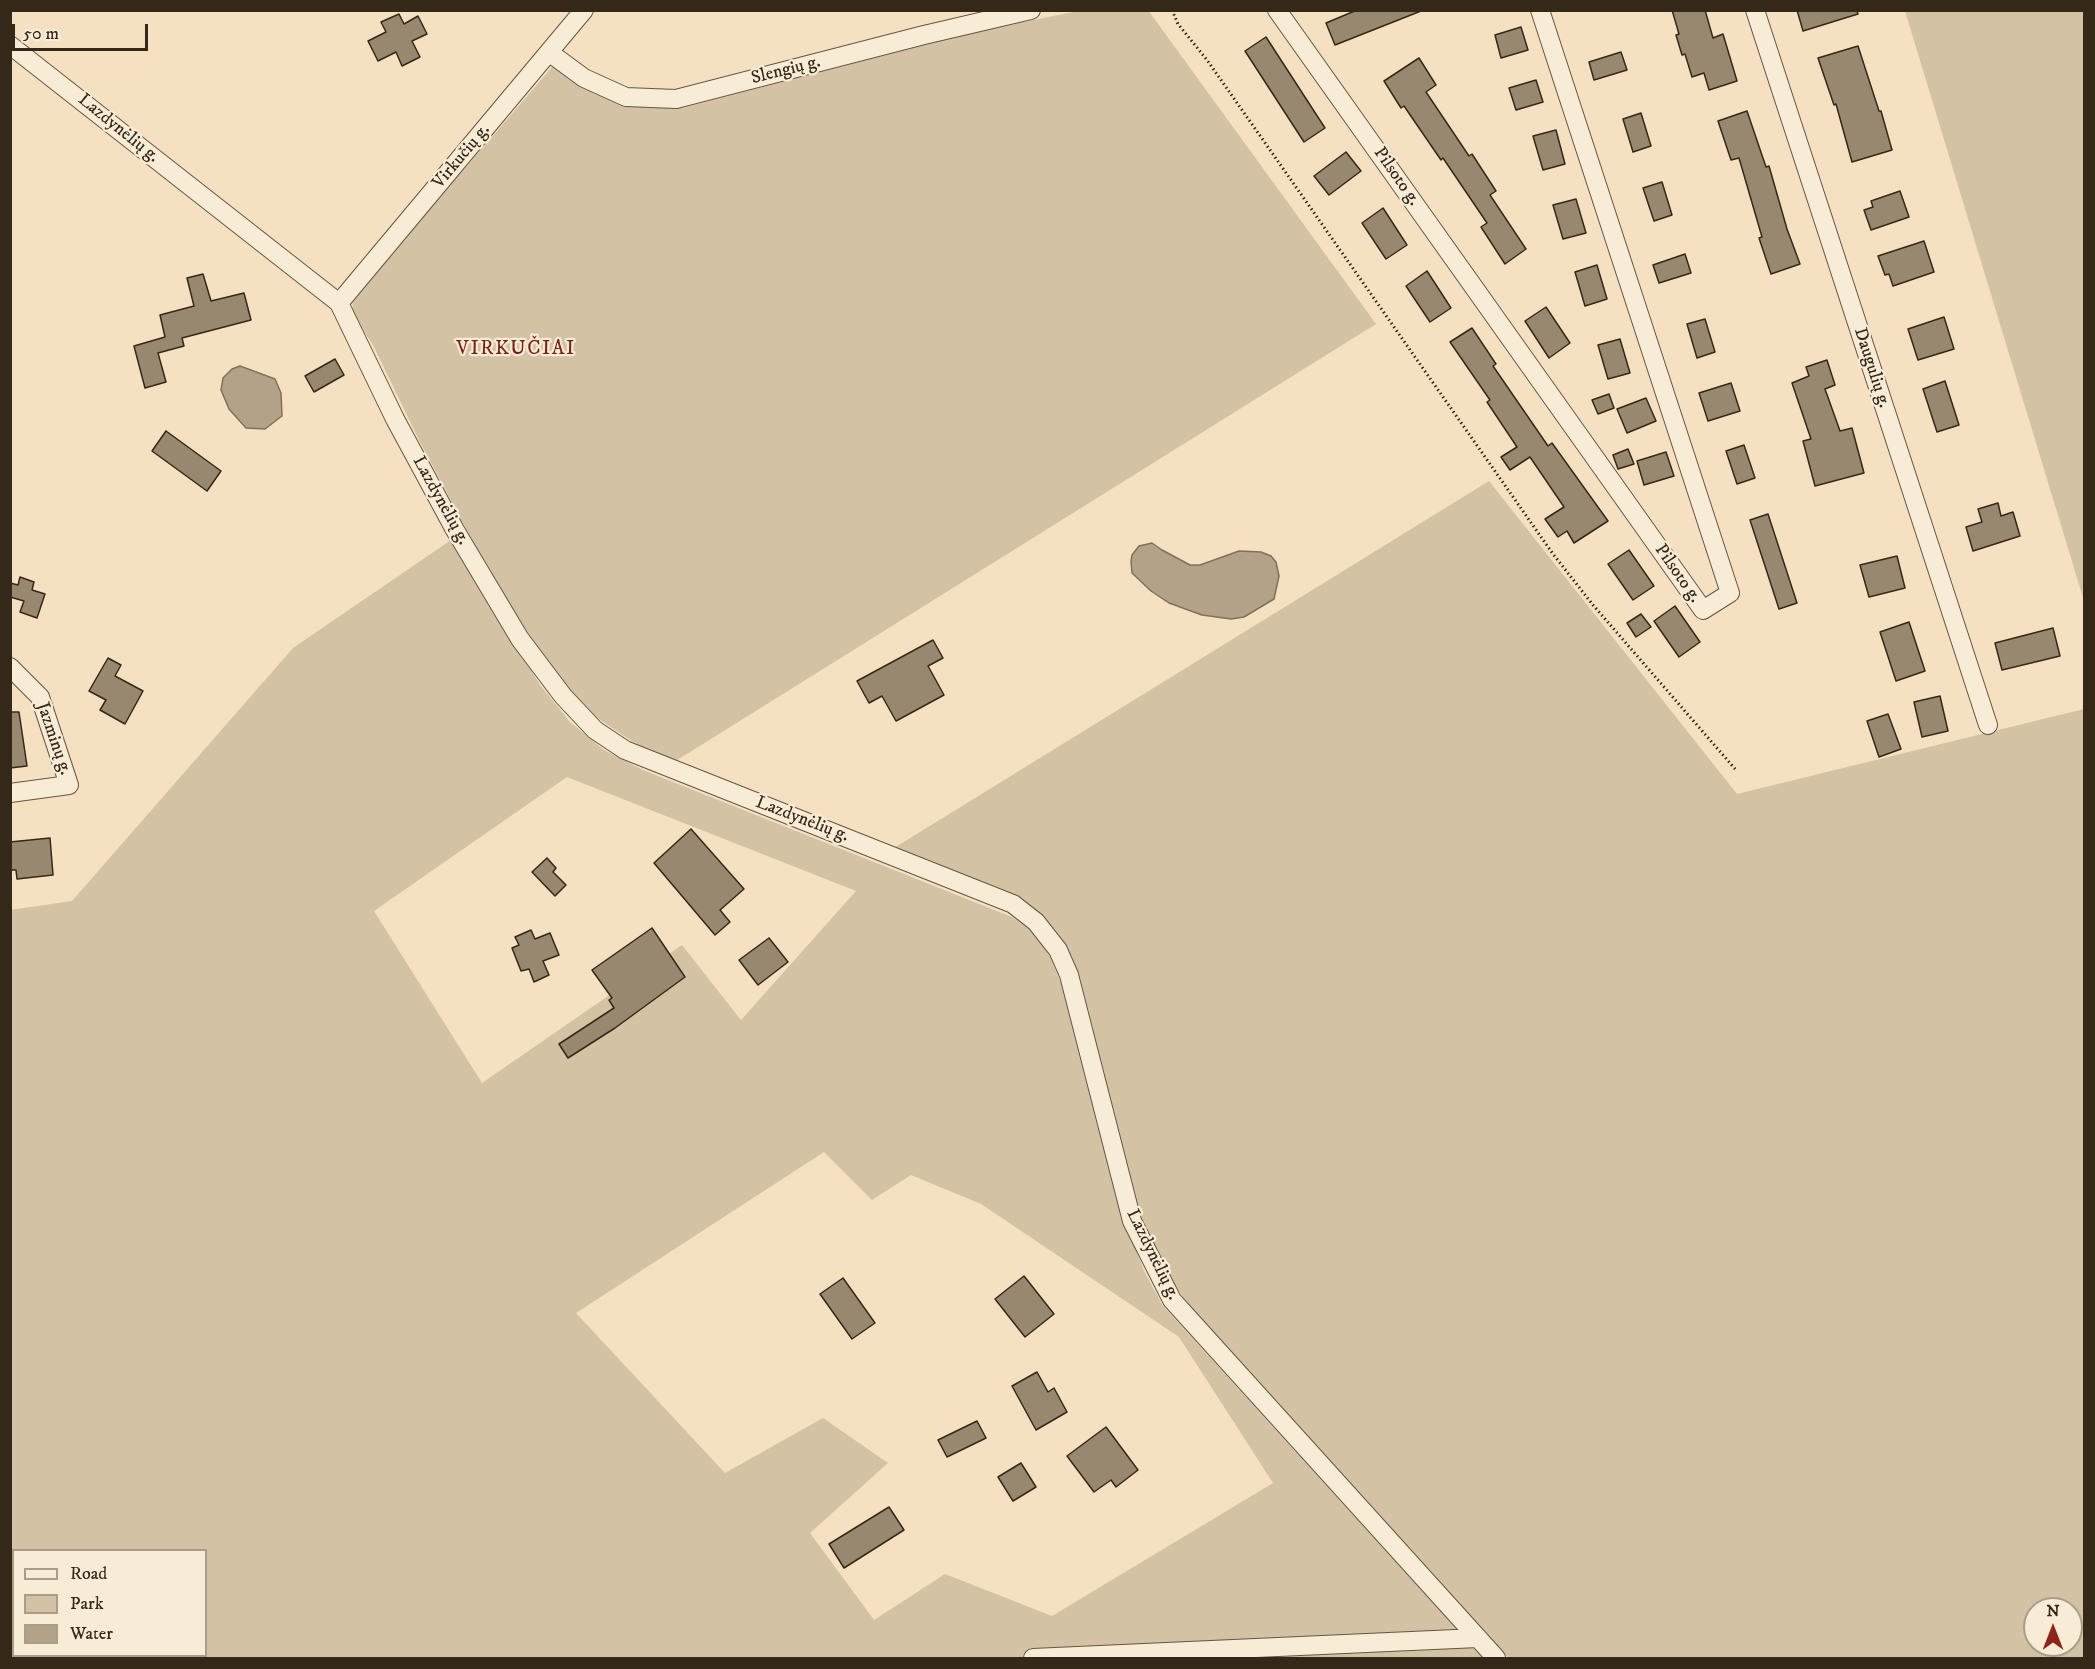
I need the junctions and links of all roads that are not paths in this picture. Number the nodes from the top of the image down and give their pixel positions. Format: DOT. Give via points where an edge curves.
graph roads {
  1 [pos="585,10"];
  2 [pos="1031,10"];
  3 [pos="1277,10"];
  4 [pos="1540,10"];
  5 [pos="1755,10"];
  6 [pos="10,45"];
  7 [pos="550,53"];
  8 [pos="339,303"];
  9 [pos="10,667"];
  10 [pos="1988,725"];
  11 [pos="10,793"];
  12 [pos="1478,1638"];
  13 [pos="1033,1659"];
  14 [pos="1496,1659"];
  1 -- 7 [label="street, Virkučių g."];
  2 -- 7 [label="street, Slengių g." via="676,99 626,97 584,78"];
  3 -- 4 [label="street, Pilsoto g." via="1703,610 1730,592"];
  5 -- 10 [label="street, Daugulių g."];
  6 -- 8 [label="street, Lazdynėlių g."];
  7 -- 8 [label="street, Virkučių g."];
  8 -- 12 [label="street, Lazdynėlių g." via="455,531 520,639 563,696 595,730 625,750 1003,900 1036,922 1058,950 1069,975 1132,1221 1172,1300"];
  9 -- 11 [label="street, Jazminų g." via="40,697 69,785"];
  12 -- 13 [label="street"];
  12 -- 14 [label="street, Lazdynėlių g."];
}
